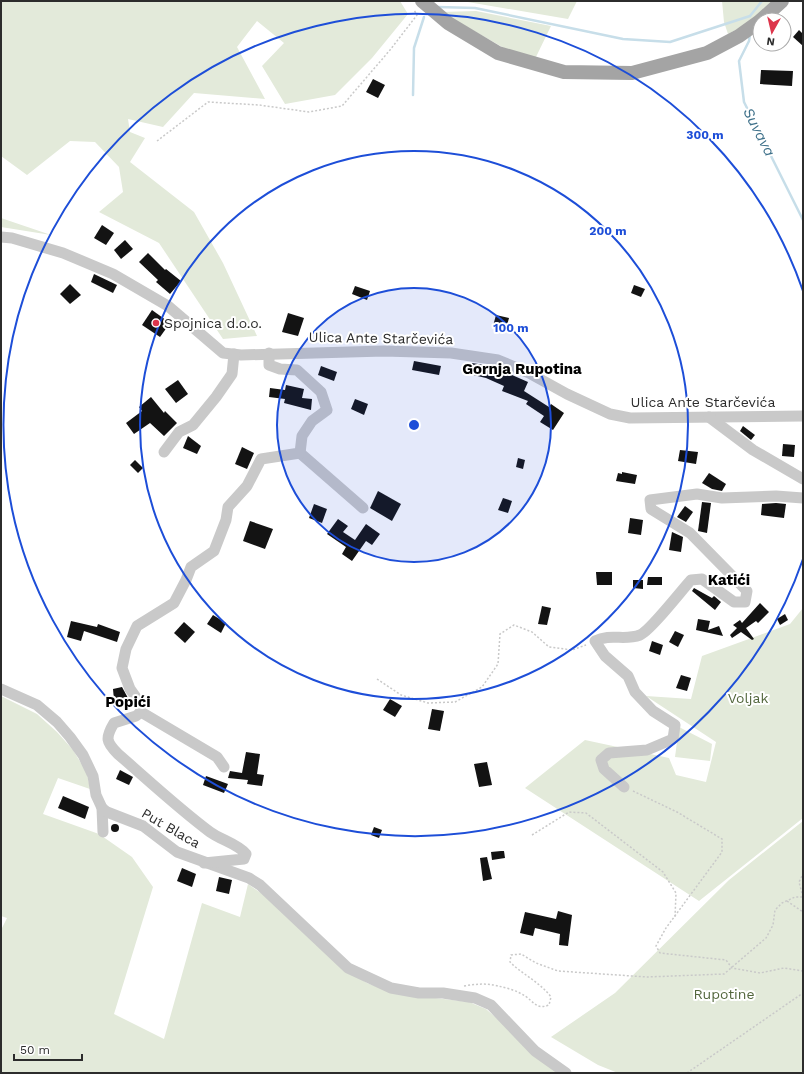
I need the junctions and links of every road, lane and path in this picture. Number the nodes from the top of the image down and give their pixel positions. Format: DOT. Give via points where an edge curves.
graph roads {
  1 [pos="782,1"];
  2 [pos="417,3"];
  3 [pos="770,12"];
  4 [pos="752,27"];
  5 [pos="157,141"];
  6 [pos="1,237"];
  7 [pos="269,353"];
  8 [pos="234,354"];
  9 [pos="803,416"];
  10 [pos="709,417"];
  11 [pos="164,452"];
  12 [pos="300,453"];
  13 [pos="803,479"];
  14 [pos="803,498"];
  15 [pos="362,508"];
  16 [pos="595,641"];
  17 [pos="377,679"];
  18 [pos="1,689"];
  19 [pos="141,712"];
  20 [pos="224,767"];
  21 [pos="624,787"];
  22 [pos="102,808"];
  23 [pos="103,832"];
  24 [pos="532,835"];
  25 [pos="204,863"];
  26 [pos="803,874"];
  27 [pos="803,897"];
  28 [pos="787,901"];
  29 [pos="803,912"];
  30 [pos="675,917"];
  31 [pos="732,968"];
  32 [pos="803,971"];
  33 [pos="460,986"];
  34 [pos="803,993"];
  35 [pos="566,1073"];
  36 [pos="687,1073"];
  1 -- 3 [label="main road"];
  2 -- 4 [label="main road" via="498,53 564,72 632,73 707,53"];
  2 -- 5 [label="path" via="417,15 342,106 309,112 259,105 208,102"];
  6 -- 8 [label="street, Ulica Ante Starčevića" via="63,253 113,274 168,306 223,353"];
  7 -- 8 [label="street, Ulica Ante Starčevića"];
  7 -- 10 [label="street, Ulica Ante Starčevića" via="384,350 451,353 498,360 610,414 630,418"];
  7 -- 12 [label="street" via="270,365 280,369 297,370 321,392 327,410 312,421 302,436"];
  8 -- 11 [label="street" via="232,374 216,397 193,425 179,432"];
  9 -- 10 [label="street, Ulica Ante Starčevića"];
  10 -- 13 [label="street" via="753,450"];
  12 -- 15 [label="street"];
  12 -- 19 [label="street" via="261,459 247,486 228,507 226,520 214,551 191,567 174,603 137,626 126,649 122,668 130,689 140,703"];
  14 -- 16 [label="street" via="722,498 697,494 650,500 651,508 690,533 747,591 745,602 734,602 702,579 691,580 642,635 627,638 604,636"];
  16 -- 17 [label="path" via="572,650 549,647 532,632 514,625 500,634 498,664 482,687 455,702 428,703 401,695"];
  16 -- 21 [label="street" via="605,656 628,676 635,692 653,711 674,725 673,739 647,750 609,753 601,760 604,769"];
  18 -- 22 [label="street" via="37,705 70,737 83,755 93,776 96,795"];
  19 -- 20 [label="street" via="217,757"];
  19 -- 25 [label="street" via="114,723 108,733 109,744 210,832 241,848 246,854 244,860"];
  21 -- 30 [label="path" via="677,812 722,839 722,852"];
  22 -- 23 [label="street"];
  22 -- 25 [label="street, Put Blaca" via="143,826 178,852"];
  24 -- 30 [label="path" via="569,812 586,813 663,872 676,893"];
  25 -- 35 [label="street, Put Blaca" via="249,878 260,886 348,968 391,988 419,993 450,994 475,998 491,1004 535,1051"];
  26 -- 27 [label="path" via="799,882"];
  27 -- 28 [label="path"];
  28 -- 29 [label="path"];
  28 -- 31 [label="path" via="775,910 773,925 766,938"];
  30 -- 31 [label="path" via="656,946 660,953 726,960"];
  31 -- 32 [label="path" via="760,973 784,968"];
  31 -- 33 [label="path" via="724,974 647,977 558,971 521,954 512,955 510,962 519,972 544,989 550,997 549,1005 543,1008 533,1005 525,996 499,986 482,983"];
  34 -- 36 [label="path"];
}
